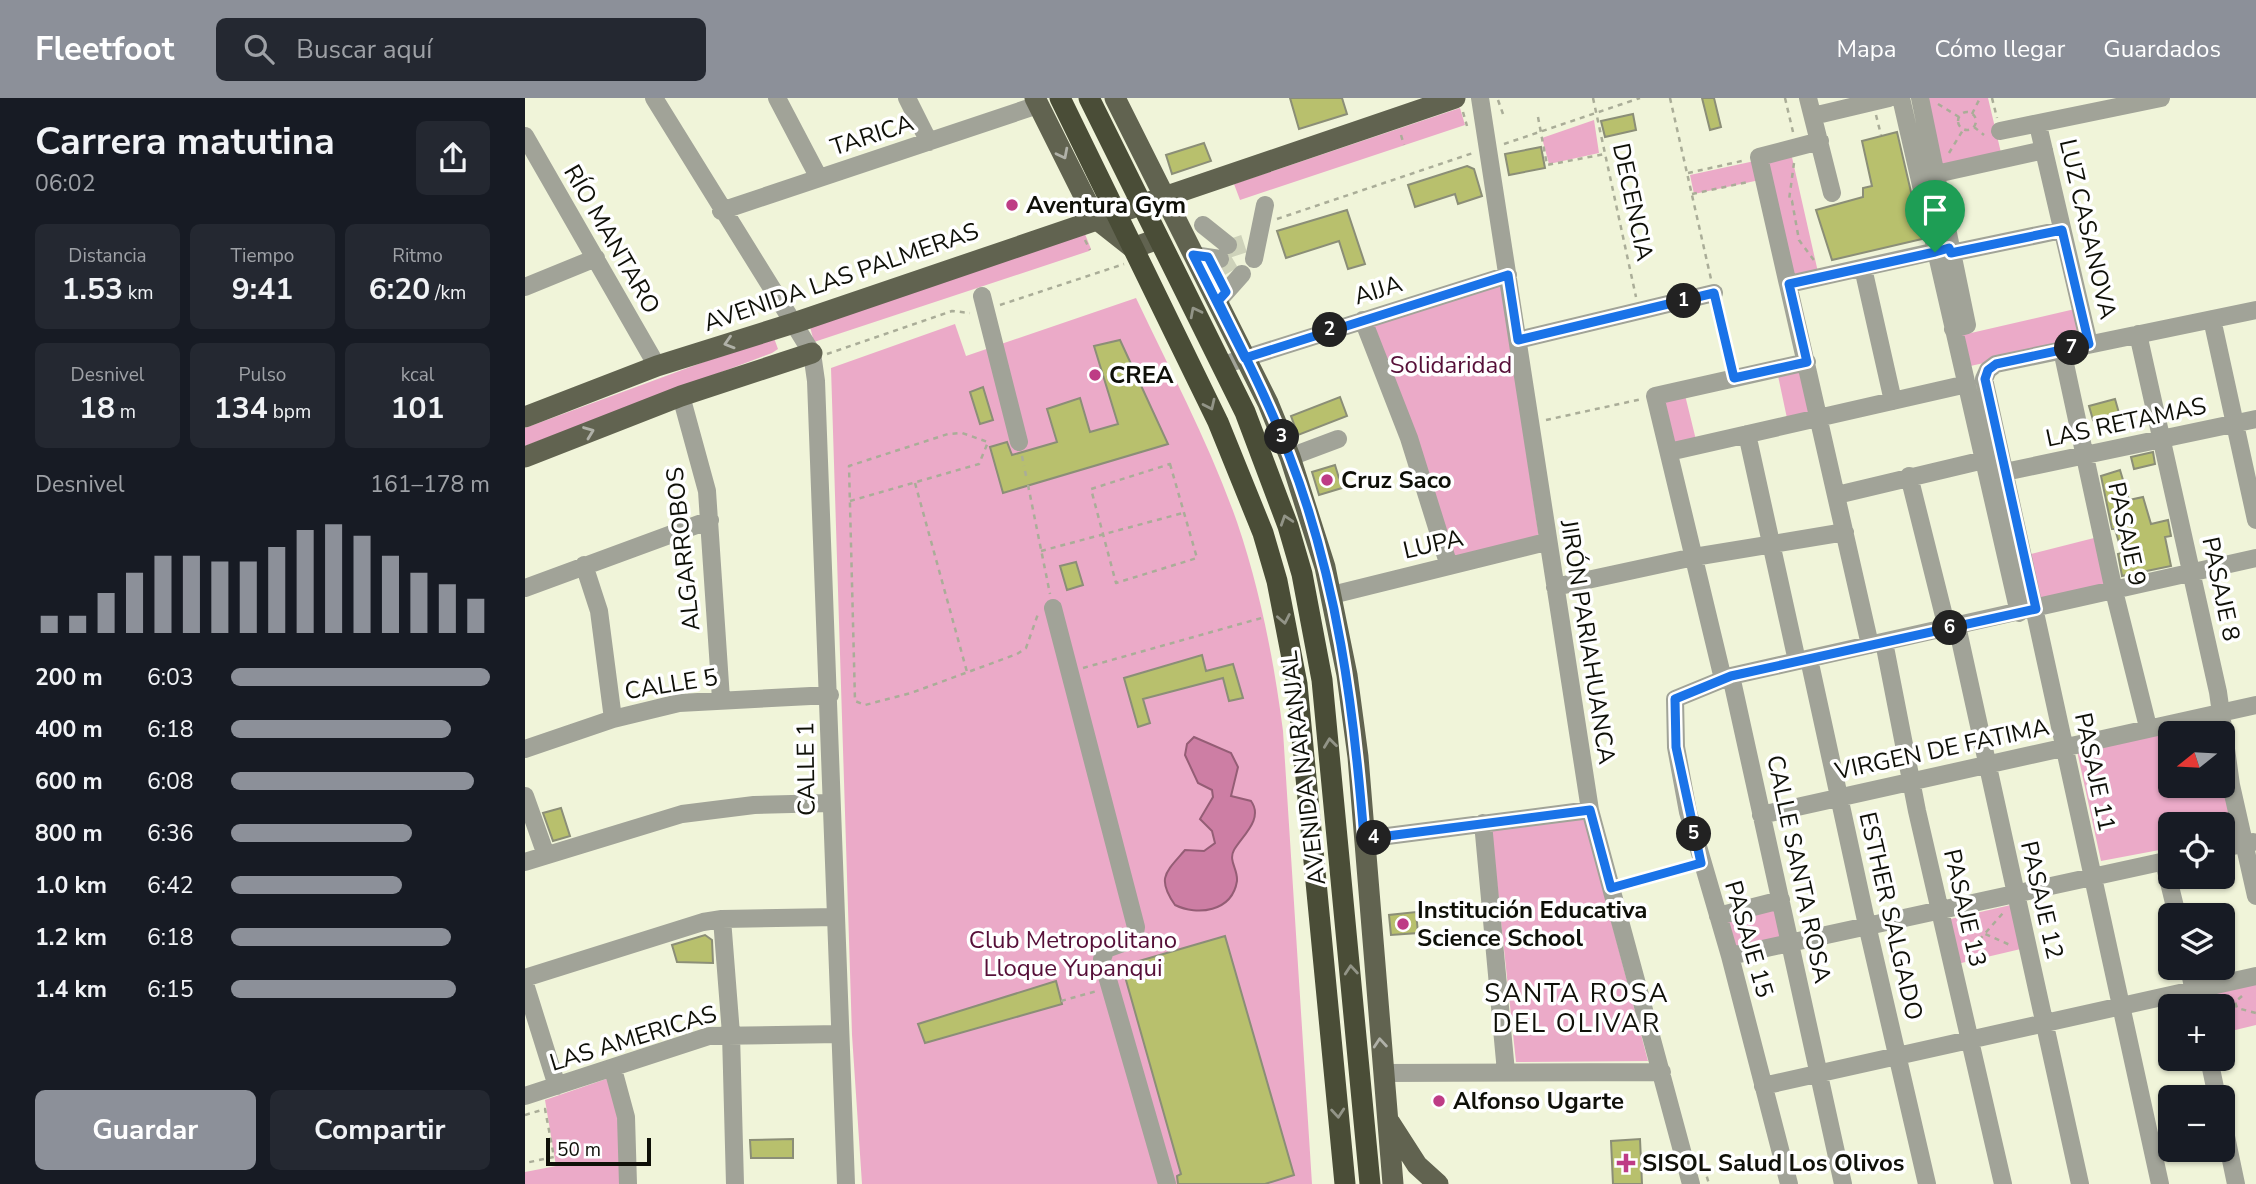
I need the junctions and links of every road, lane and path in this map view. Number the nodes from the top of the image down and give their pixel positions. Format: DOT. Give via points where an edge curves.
graph roads {
  1 [pos="654,98"];
  2 [pos="777,98"];
  3 [pos="907,98"];
  4 [pos="1060,98"];
  5 [pos="1089,98"];
  6 [pos="1115,98"];
  7 [pos="1593,98"];
  8 [pos="1640,98"];
  9 [pos="1677,98"];
  10 [pos="1785,98"];
  11 [pos="1808,98"];
  12 [pos="1889,98"];
  13 [pos="1901,98"];
  14 [pos="1920,98"];
  15 [pos="1930,98"];
  16 [pos="1980,98"];
  17 [pos="2161,98"];
  18 [pos="1489,99"];
  19 [pos="1670,99"];
  20 [pos="1037,102"];
  21 [pos="1459,105"];
  22 [pos="1596,113"];
  23 [pos="1503,114"];
  24 [pos="1972,114"];
  25 [pos="1813,116"];
  26 [pos="1538,117"];
  27 [pos="1959,117"];
  28 [pos="2038,125"];
  29 [pos="1467,126"];
  30 [pos="1399,129"];
  31 [pos="1963,130"];
  32 [pos="1541,131"];
  33 [pos="2000,131"];
  34 [pos="525,136"];
  35 [pos="1820,141"];
  36 [pos="929,142"];
  37 [pos="1404,145"];
  38 [pos="1496,146"];
  39 [pos="1796,148"];
  40 [pos="2043,150"];
  41 [pos="1479,151"];
  42 [pos="1605,154"];
  43 [pos="1759,157"];
  44 [pos="533,165"];
  45 [pos="1688,173"];
  46 [pos="1936,174"];
  47 [pos="819,178"];
  48 [pos="1765,179"];
  49 [pos="1832,193"];
  50 [pos="1692,194"];
  51 [pos="1164,195"];
  52 [pos="1142,203"];
  53 [pos="721,211"];
  54 [pos="1105,215"];
  55 [pos="1203,225"];
  56 [pos="2062,230"];
  57 [pos="1258,233"];
  58 [pos="1158,239"];
  59 [pos="1945,251"];
  60 [pos="1130,255"];
  61 [pos="1193,255"];
  62 [pos="596,258"];
  63 [pos="1231,267"];
  64 [pos="1863,268"];
  65 [pos="1508,275"];
  66 [pos="1825,276"];
  67 [pos="1789,284"];
  68 [pos="525,287"];
  69 [pos="1714,293"];
  70 [pos="1218,301"];
  71 [pos="984,303"];
  72 [pos="2256,310"];
  73 [pos="1640,312"];
  74 [pos="2212,319"];
  75 [pos="1363,320"];
  76 [pos="794,323"];
  77 [pos="2139,334"];
  78 [pos="1518,340"];
  79 [pos="2089,344"];
  80 [pos="2062,350"];
  81 [pos="819,353"];
  82 [pos="1245,358"];
  83 [pos="1807,362"];
  84 [pos="1223,365"];
  85 [pos="657,366"];
  86 [pos="1734,378"];
  87 [pos="1966,384"];
  88 [pos="681,396"];
  89 [pos="1655,396"];
  90 [pos="1893,401"];
  91 [pos="525,417"];
  92 [pos="1819,418"];
  93 [pos="2256,419"];
  94 [pos="1529,424"];
  95 [pos="2235,424"];
  96 [pos="1747,434"];
  97 [pos="1338,439"];
  98 [pos="2162,439"];
  99 [pos="1020,449"];
  100 [pos="1669,452"];
  101 [pos="2085,456"];
  102 [pos="525,457"];
  103 [pos="1290,457"];
  104 [pos="1984,460"];
  105 [pos="2005,472"];
  106 [pos="1909,476"];
  107 [pos="915,483"];
  108 [pos="1837,495"];
  109 [pos="850,501"];
  110 [pos="1184,513"];
  111 [pos="710,520"];
  112 [pos="2256,520"];
  113 [pos="1845,532"];
  114 [pos="1104,536"];
  115 [pos="1546,542"];
  116 [pos="1773,544"];
  117 [pos="1041,551"];
  118 [pos="1694,557"];
  119 [pos="2256,558"];
  120 [pos="584,565"];
  121 [pos="1449,566"];
  122 [pos="2193,573"];
  123 [pos="1555,587"];
  124 [pos="525,588"];
  125 [pos="2114,591"];
  126 [pos="1332,595"];
  127 [pos="1053,608"];
  128 [pos="2028,611"];
  129 [pos="1271,616"];
  130 [pos="1952,627"];
  131 [pos="1877,644"];
  132 [pos="1803,660"];
  133 [pos="967,671"];
  134 [pos="1069,672"];
  135 [pos="1727,678"];
  136 [pos="830,695"];
  137 [pos="721,699"];
  138 [pos="2256,705"];
  139 [pos="2220,713"];
  140 [pos="613,719"];
  141 [pos="2148,727"];
  142 [pos="2064,747"];
  143 [pos="525,749"];
  144 [pos="1987,763"];
  145 [pos="1911,780"];
  146 [pos="525,796"];
  147 [pos="1839,796"];
  148 [pos="831,803"];
  149 [pos="1590,810"];
  150 [pos="1761,814"];
  151 [pos="1483,823"];
  152 [pos="1364,839"];
  153 [pos="2250,842"];
  154 [pos="546,855"];
  155 [pos="525,862"];
  156 [pos="1701,863"];
  157 [pos="2158,863"];
  158 [pos="2091,876"];
  159 [pos="1611,888"];
  160 [pos="2016,895"];
  161 [pos="2256,896"];
  162 [pos="1781,900"];
  163 [pos="1942,913"];
  164 [pos="1718,916"];
  165 [pos="837,917"];
  166 [pos="722,919"];
  167 [pos="1867,925"];
  168 [pos="1985,933"];
  169 [pos="1790,944"];
  170 [pos="2029,953"];
  171 [pos="1730,956"];
  172 [pos="1954,968"];
  173 [pos="525,978"];
  174 [pos="2253,983"];
  175 [pos="525,984"];
  176 [pos="1110,988"];
  177 [pos="2211,994"];
  178 [pos="1061,1001"];
  179 [pos="2158,1002"];
  180 [pos="2235,1002"];
  181 [pos="2119,1006"];
  182 [pos="2237,1008"];
  183 [pos="2256,1013"];
  184 [pos="2044,1023"];
  185 [pos="731,1034"];
  186 [pos="840,1034"];
  187 [pos="1970,1040"];
  188 [pos="1897,1056"];
  189 [pos="613,1069"];
  190 [pos="1506,1072"];
  191 [pos="1662,1072"];
  192 [pos="1383,1073"];
  193 [pos="1819,1073"];
  194 [pos="557,1086"];
  195 [pos="1763,1086"];
  196 [pos="525,1096"];
  197 [pos="525,1115"];
  198 [pos="1387,1118"];
  199 [pos="2231,1162"];
  200 [pos="525,1163"];
  201 [pos="628,1184"];
  202 [pos="735,1184"];
  203 [pos="846,1184"];
  204 [pos="1167,1184"];
  205 [pos="1345,1184"];
  206 [pos="1370,1184"];
  207 [pos="1393,1184"];
  208 [pos="1438,1184"];
  209 [pos="1691,1184"];
  210 [pos="1789,1184"];
  211 [pos="1843,1184"];
  212 [pos="1927,1184"];
  213 [pos="2003,1184"];
  214 [pos="2080,1184"];
  215 [pos="2160,1184"];
  216 [pos="2236,1184"];
  1 -- 53 [label="street"];
  2 -- 47 [label="street"];
  3 -- 36 [label="street"];
  4 -- 54 [label="highway, AVENIDA NARANJAL"];
  5 -- 52 [label="highway, AVENIDA NARANJAL"];
  6 -- 51 [label="main road, AVENIDA NARANJAL"];
  7 -- 22 [label="path, DECENCIA"];
  8 -- 22 [label="path"];
  9 -- 19 [label="path"];
  10 -- 39 [label="path"];
  11 -- 25 [label="street"];
  12 -- 25 [label="street"];
  13 -- 59 [label="street"];
  14 -- 46 [label="street"];
  15 -- 27 [label="path"];
  16 -- 24 [label="path"];
  17 -- 28 [label="street"];
  18 -- 23 [label="path"];
  18 -- 65 [label="street, JIRÓN PARIAHUANCA"];
  19 -- 45 [label="path"];
  20 -- 36 [label="street, TARICA"];
  20 -- 54 [label="main road, AVENIDA NARANJAL, one-way"];
  21 -- 29 [label="path"];
  21 -- 51 [label="main road, AVENIDA LAS PALMERAS"];
  22 -- 32 [label="path"];
  22 -- 42 [label="path, DECENCIA"];
  24 -- 27 [label="path"];
  24 -- 31 [label="path" via="1975,124"];
  25 -- 35 [label="street"];
  26 -- 32 [label="path"];
  27 -- 31 [label="path"];
  28 -- 33 [label="street"];
  28 -- 40 [label="street, LUZ CASANOVA"];
  30 -- 37 [label="path"];
  31 -- 46 [label="path"];
  32 -- 38 [label="path"];
  32 -- 42 [label="path" via="1548,165"];
  34 -- 44 [label="street, RÍO MANTARO"];
  35 -- 39 [label="street"];
  35 -- 49 [label="street"];
  36 -- 47 [label="street, TARICA"];
  39 -- 43 [label="street"];
  39 -- 66 [label="path" via="1789,200 1799,240"];
  40 -- 46 [label="street"];
  40 -- 56 [label="street, LUZ CASANOVA"];
  41 -- 57 [label="path"];
  42 -- 73 [label="path, DECENCIA"];
  43 -- 45 [label="path"];
  43 -- 48 [label="street, PASAJE 13"];
  44 -- 62 [label="street, RÍO MANTARO"];
  45 -- 50 [label="path"];
  46 -- 59 [label="street"];
  47 -- 53 [label="street, TARICA"];
  48 -- 50 [label="path"];
  48 -- 67 [label="street, PASAJE 13"];
  50 -- 69 [label="path"];
  51 -- 52 [label="main road, AVENIDA LAS PALMERAS"];
  51 -- 61 [label="main road, AVENIDA NARANJAL"];
  52 -- 54 [label="main road, AVENIDA LAS PALMERAS"];
  52 -- 58 [label="highway, AVENIDA NARANJAL"];
  53 -- 76 [label="street"];
  54 -- 60 [label="highway, AVENIDA NARANJAL"];
  54 -- 76 [label="main road, AVENIDA LAS PALMERAS"];
  55 -- 63 [label="street"];
  56 -- 59 [label="street"];
  56 -- 79 [label="street, LUZ CASANOVA"];
  58 -- 60 [label="main road"];
  84 -- 58 [label="highway, AVENIDA NARANJAL, one-way"];
  59 -- 64 [label="street"];
  59 -- 87 [label="street" via="1953,329"];
  60 -- 71 [label="path"];
  60 -- 205 [label="highway, AVENIDA NARANJAL, one-way" via="1241,474 1277,581 1297,684"];
  61 -- 63 [label="street"];
  61 -- 70 [label="main road, AVENIDA NARANJAL"];
  62 -- 68 [label="street"];
  62 -- 85 [label="street, RÍO MANTARO"];
  63 -- 70 [label="street"];
  64 -- 66 [label="street"];
  64 -- 90 [label="street"];
  65 -- 75 [label="street, AIJA"];
  65 -- 78 [label="street, JIRÓN PARIAHUANCA"];
  66 -- 67 [label="street"];
  67 -- 83 [label="street, PASAJE 13"];
  69 -- 73 [label="street"];
  69 -- 86 [label="path"];
  70 -- 82 [label="main road, AVENIDA NARANJAL"];
  71 -- 81 [label="path" via="963,314 952,311"];
  71 -- 99 [label="street"];
  72 -- 74 [label="street"];
  73 -- 78 [label="street"];
  74 -- 77 [label="street"];
  74 -- 95 [label="street"];
  75 -- 82 [label="street, AIJA"];
  75 -- 121 [label="street" via="1409,438"];
  76 -- 81 [label="street"];
  76 -- 85 [label="main road, AVENIDA LAS PALMERAS, one-way"];
  77 -- 79 [label="street"];
  77 -- 98 [label="street, PASAJE 8"];
  78 -- 94 [label="street, JIRÓN PARIAHUANCA"];
  79 -- 80 [label="street"];
  80 -- 101 [label="street, PASAJE 9"];
  80 -- 105 [label="street, PASAJE 11" via="1996,364 1988,370 1985,379"];
  81 -- 88 [label="main road"];
  81 -- 136 [label="street, CALLE 1" via="816,381"];
  82 -- 84 [label="street, AIJA"];
  82 -- 103 [label="main road, AVENIDA NARANJAL"];
  83 -- 86 [label="street"];
  83 -- 92 [label="street, PASAJE 13"];
  206 -- 84 [label="highway, AVENIDA NARANJAL, one-way" via="1322,680 1289,526 1268,464"];
  85 -- 91 [label="main road, AVENIDA LAS PALMERAS"];
  86 -- 89 [label="street"];
  87 -- 90 [label="street"];
  87 -- 104 [label="street"];
  102 -- 88 [label="main road, one-way"];
  88 -- 111 [label="street, ALGARROBOS" via="699,457"];
  89 -- 94 [label="path"];
  89 -- 100 [label="street, CALLE SANTA ROSA"];
  90 -- 92 [label="street"];
  92 -- 96 [label="street"];
  92 -- 108 [label="street, PASAJE 13"];
  93 -- 95 [label="street, LAS RETAMAS"];
  94 -- 115 [label="street, JIRÓN PARIAHUANCA"];
  95 -- 98 [label="street, LAS RETAMAS"];
  95 -- 112 [label="street"];
  96 -- 100 [label="street"];
  96 -- 116 [label="street, ESTHER SALGADO"];
  97 -- 103 [label="street"];
  98 -- 101 [label="street, LAS RETAMAS"];
  98 -- 122 [label="street, PASAJE 8"];
  99 -- 117 [label="path"];
  100 -- 118 [label="street, CALLE SANTA ROSA"];
  101 -- 105 [label="street, LAS RETAMAS"];
  101 -- 125 [label="street, PASAJE 9"];
  103 -- 126 [label="main road, AVENIDA NARANJAL"];
  104 -- 106 [label="street"];
  104 -- 128 [label="street"];
  105 -- 128 [label="street, PASAJE 11"];
  106 -- 108 [label="street"];
  106 -- 130 [label="street, PASAJE 12"];
  107 -- 109 [label="path"];
  107 -- 109 [label="path" via="979,464 988,442 962,433 948,434 849,466"];
  107 -- 133 [label="path"];
  108 -- 113 [label="street, PASAJE 13"];
  109 -- 133 [label="path" via="855,701 865,705 911,693"];
  110 -- 114 [label="path"];
  110 -- 114 [label="path" via="1197,558 1116,583"];
  110 -- 114 [label="path" via="1170,464 1091,489"];
  111 -- 120 [label="street"];
  111 -- 137 [label="street, ALGARROBOS"];
  113 -- 116 [label="street"];
  113 -- 131 [label="street, PASAJE 13"];
  114 -- 117 [label="path"];
  115 -- 121 [label="street, LUPA"];
  115 -- 123 [label="street, JIRÓN PARIAHUANCA"];
  116 -- 118 [label="street"];
  116 -- 132 [label="street, ESTHER SALGADO"];
  117 -- 127 [label="path"];
  118 -- 123 [label="street"];
  118 -- 135 [label="street, CALLE SANTA ROSA"];
  119 -- 122 [label="street"];
  120 -- 124 [label="street"];
  120 -- 140 [label="street" via="599,611"];
  121 -- 126 [label="street, LUPA"];
  122 -- 125 [label="street"];
  122 -- 139 [label="street, PASAJE 8"];
  123 -- 149 [label="street, JIRÓN PARIAHUANCA"];
  125 -- 128 [label="street"];
  125 -- 141 [label="street, PASAJE 9"];
  126 -- 152 [label="main road, AVENIDA NARANJAL" via="1349,689"];
  127 -- 133 [label="path" via="1035,617 1026,648"];
  127 -- 134 [label="street"];
  128 -- 130 [label="street"];
  128 -- 142 [label="street, PASAJE 11"];
  129 -- 134 [label="path"];
  130 -- 131 [label="street"];
  130 -- 144 [label="street, PASAJE 12"];
  131 -- 132 [label="street"];
  131 -- 145 [label="street, PASAJE 13"];
  132 -- 135 [label="street"];
  132 -- 147 [label="street, ESTHER SALGADO"];
  134 -- 176 [label="street" via="1136,927 1134,939 1102,953"];
  135 -- 150 [label="street, CALLE SANTA ROSA"];
  135 -- 156 [label="street, PASAJE 15" via="1681,696 1673,705 1678,760"];
  136 -- 137 [label="street, CALLE 5"];
  136 -- 148 [label="street, CALLE 1"];
  137 -- 140 [label="street, CALLE 5" via="679,703"];
  138 -- 139 [label="street, VIRGEN DE FATIMA"];
  139 -- 141 [label="street, VIRGEN DE FATIMA"];
  139 -- 153 [label="street, PASAJE 8"];
  140 -- 143 [label="street, CALLE 5"];
  141 -- 142 [label="street, VIRGEN DE FATIMA"];
  142 -- 144 [label="street, VIRGEN DE FATIMA"];
  142 -- 158 [label="street, PASAJE 11"];
  144 -- 145 [label="street, VIRGEN DE FATIMA"];
  144 -- 160 [label="street, PASAJE 12"];
  145 -- 147 [label="street, VIRGEN DE FATIMA"];
  145 -- 163 [label="street, PASAJE 13"];
  146 -- 154 [label="street"];
  147 -- 150 [label="street, VIRGEN DE FATIMA"];
  147 -- 167 [label="street, ESTHER SALGADO"];
  148 -- 154 [label="street" via="754,805 682,814"];
  148 -- 165 [label="street, CALLE 1"];
  149 -- 151 [label="street"];
  149 -- 159 [label="street, JIRÓN PARIAHUANCA"];
  150 -- 162 [label="street, CALLE SANTA ROSA"];
  151 -- 152 [label="street"];
  151 -- 190 [label="street"];
  192 -- 152 [label="main road, AVENIDA NARANJAL, one-way"];
  153 -- 161 [label="street, PASAJE 8"];
  154 -- 155 [label="street"];
  156 -- 159 [label="path"];
  156 -- 164 [label="street, PASAJE 15"];
  157 -- 158 [label="street"];
  158 -- 160 [label="street"];
  158 -- 181 [label="street, PASAJE 11"];
  159 -- 191 [label="street, JIRÓN PARIAHUANCA"];
  160 -- 163 [label="street"];
  160 -- 168 [label="path"];
  160 -- 170 [label="street, PASAJE 12"];
  162 -- 164 [label="street"];
  162 -- 169 [label="street, CALLE SANTA ROSA"];
  163 -- 167 [label="street"];
  163 -- 168 [label="path"];
  163 -- 172 [label="street, PASAJE 13"];
  164 -- 171 [label="street, PASAJE 15"];
  165 -- 166 [label="street"];
  165 -- 186 [label="street, CALLE 1"];
  166 -- 173 [label="street"];
  166 -- 185 [label="street"];
  167 -- 169 [label="street"];
  167 -- 188 [label="street, ESTHER SALGADO"];
  168 -- 170 [label="path"];
  168 -- 172 [label="path"];
  169 -- 171 [label="street"];
  169 -- 193 [label="street, CALLE SANTA ROSA"];
  170 -- 184 [label="street, PASAJE 12"];
  171 -- 195 [label="street, PASAJE 15"];
  172 -- 187 [label="street, PASAJE 13"];
  174 -- 177 [label="street"];
  174 -- 180 [label="path"];
  175 -- 194 [label="street"];
  176 -- 178 [label="path"];
  176 -- 204 [label="street"];
  179 -- 181 [label="street"];
  180 -- 182 [label="path"];
  181 -- 184 [label="street"];
  181 -- 215 [label="street, PASAJE 11"];
  182 -- 183 [label="path"];
  184 -- 187 [label="street"];
  184 -- 214 [label="street, PASAJE 12"];
  185 -- 186 [label="street, LAS AMERICAS"];
  185 -- 189 [label="street, LAS AMERICAS" via="709,1036"];
  185 -- 202 [label="street"];
  186 -- 203 [label="street, CALLE 1"];
  187 -- 188 [label="street"];
  187 -- 213 [label="street, PASAJE 13"];
  188 -- 193 [label="street"];
  188 -- 212 [label="street, ESTHER SALGADO"];
  189 -- 194 [label="street, LAS AMERICAS"];
  189 -- 201 [label="street" via="626,1117"];
  190 -- 191 [label="street"];
  190 -- 192 [label="street"];
  191 -- 209 [label="street, JIRÓN PARIAHUANCA"];
  192 -- 198 [label="main road, AVENIDA NARANJAL"];
  193 -- 195 [label="street"];
  193 -- 211 [label="street, CALLE SANTA ROSA"];
  194 -- 196 [label="street, LAS AMERICAS"];
  195 -- 210 [label="street, PASAJE 15"];
  197 -- 200 [label="path" via="545,1109 554,1157"];
  198 -- 207 [label="main road, AVENIDA NARANJAL"];
  198 -- 208 [label="main road" via="1417,1165"];
  199 -- 216 [label="street"];
}
